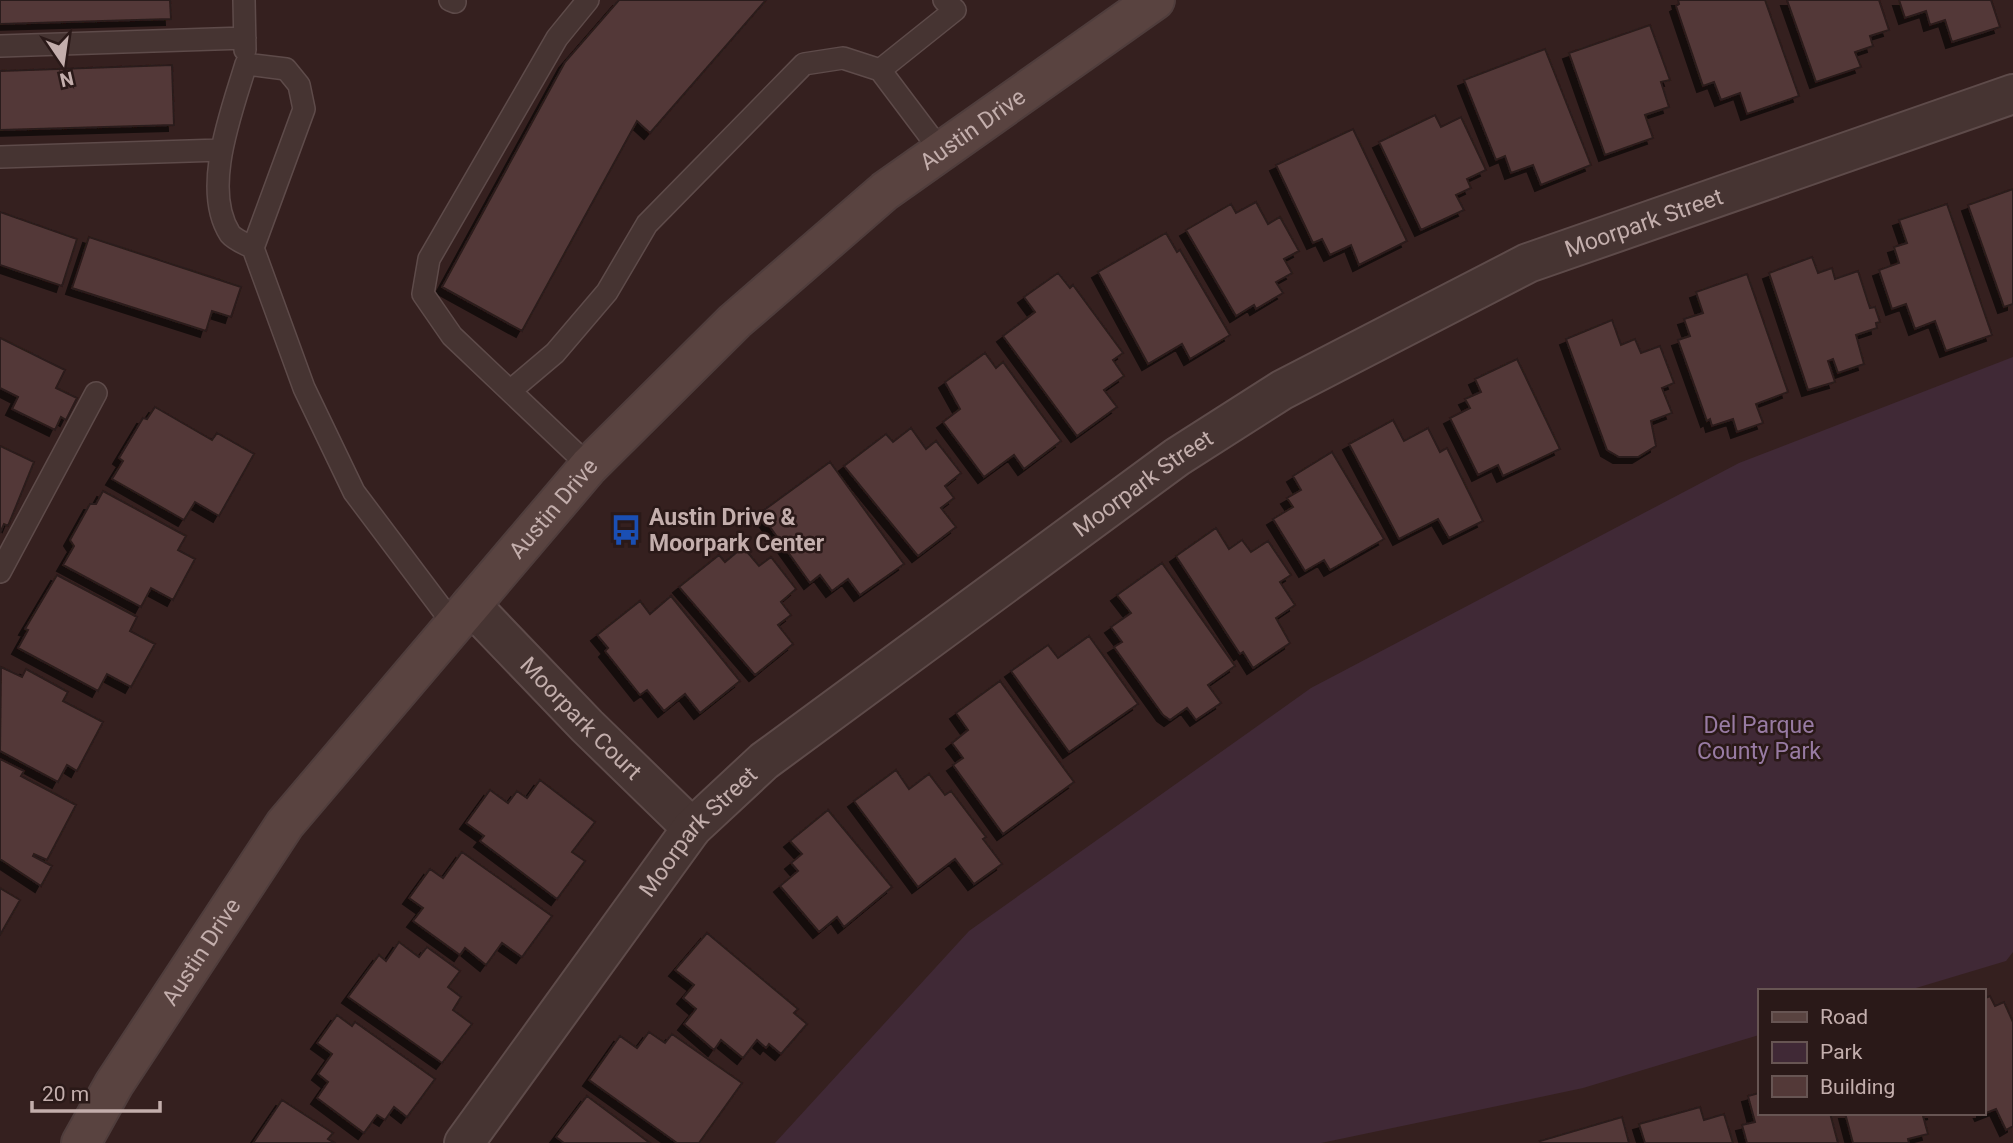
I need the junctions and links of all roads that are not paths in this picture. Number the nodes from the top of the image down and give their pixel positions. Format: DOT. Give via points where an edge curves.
graph roads {
  1 [pos="244,0"];
  2 [pos="588,0"];
  3 [pos="1156,0"];
  4 [pos="955,3"];
  5 [pos="245,38"];
  6 [pos="0,46"];
  7 [pos="246,64"];
  8 [pos="880,70"];
  9 [pos="2013,94"];
  10 [pos="221,150"];
  11 [pos="941,151"];
  12 [pos="0,157"];
  13 [pos="253,248"];
  14 [pos="510,391"];
  15 [pos="96,393"];
  16 [pos="589,466"];
  17 [pos="0,572"];
  18 [pos="463,615"];
  19 [pos="692,828"];
  20 [pos="81,1143"];
  21 [pos="464,1143"];
  1 -- 5 [label="lane"];
  2 -- 14 [label="lane" via="557,38 429,259 423,294 452,336"];
  3 -- 11 [label="main road, Austin Drive"];
  4 -- 8 [label="lane"];
  5 -- 6 [label="lane"];
  5 -- 7 [label="lane"];
  7 -- 10 [label="lane"];
  7 -- 13 [label="lane" via="286,69 299,85 304,110"];
  8 -- 11 [label="lane"];
  8 -- 14 [label="lane" via="843,58 804,64 647,224 607,292 555,353"];
  9 -- 19 [label="street, Moorpark Street" via="1528,263 1282,390 1177,457 764,761"];
  10 -- 12 [label="lane"];
  10 -- 13 [label="lane" via="219,207 231,236"];
  11 -- 16 [label="main road, Austin Drive" via="885,191 735,321"];
  13 -- 18 [label="lane" via="304,388 354,492"];
  14 -- 16 [label="lane"];
  15 -- 17 [label="lane"];
  16 -- 18 [label="main road, Austin Drive"];
  18 -- 19 [label="street, Moorpark Court"];
  18 -- 20 [label="main road, Austin Drive" via="285,824 114,1084"];
  19 -- 21 [label="street, Moorpark Street"];
}
